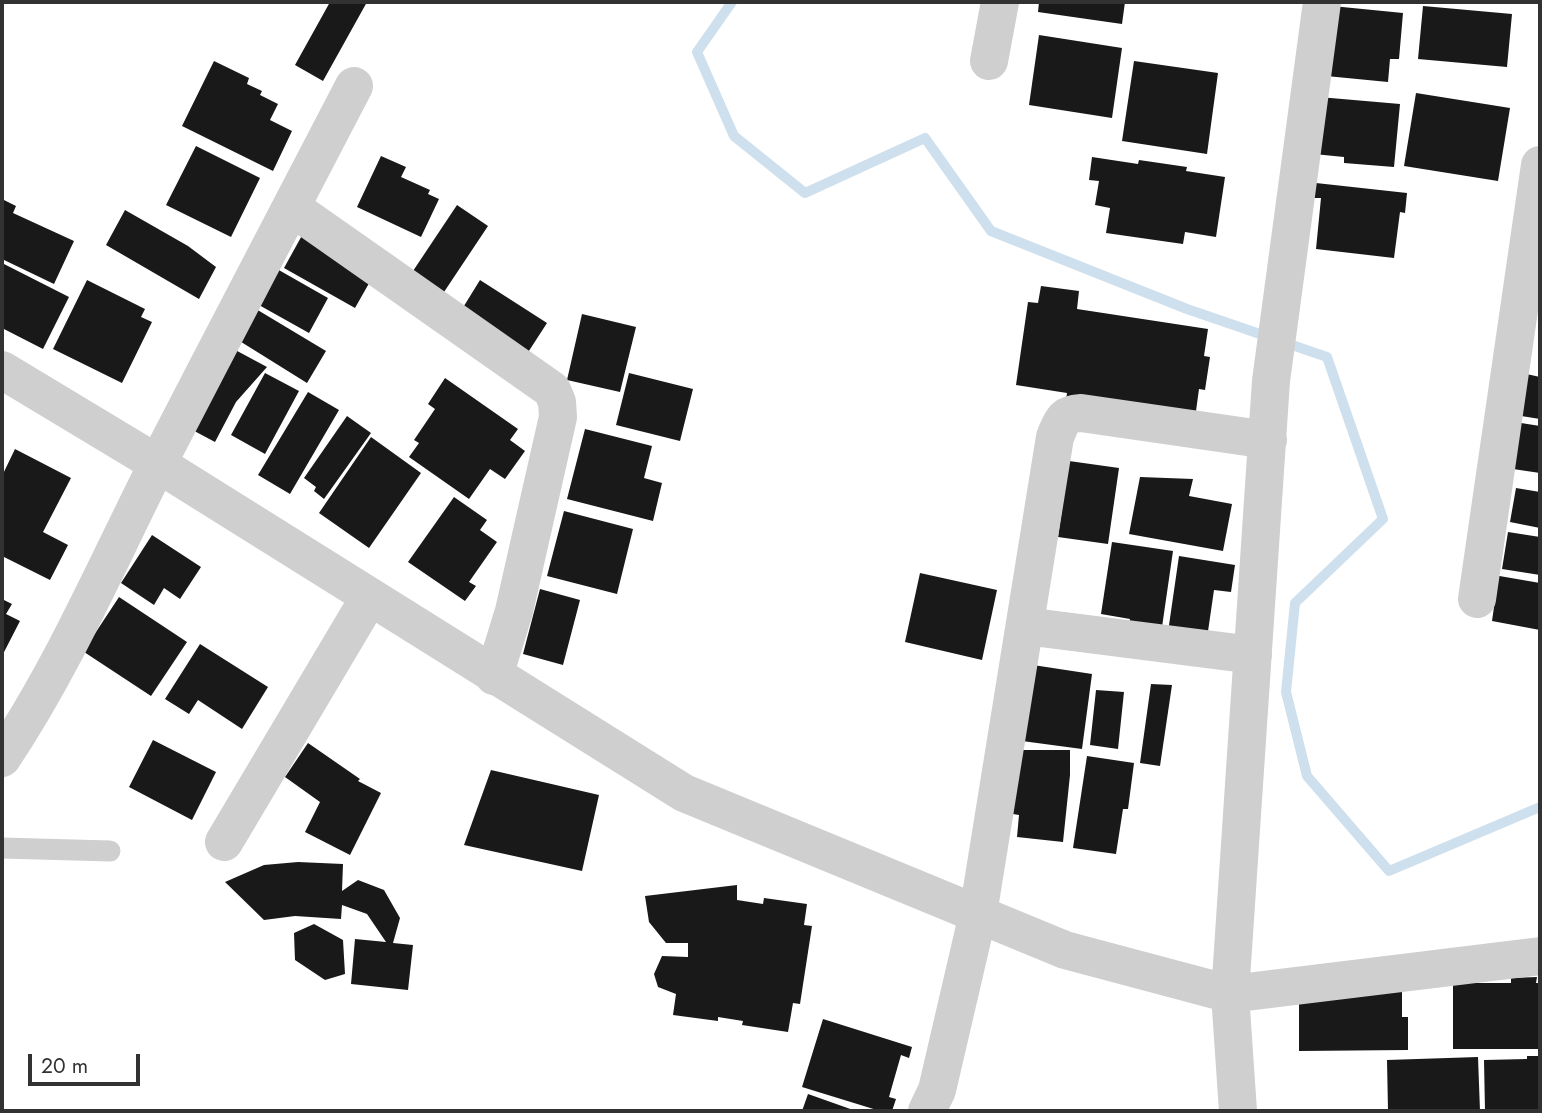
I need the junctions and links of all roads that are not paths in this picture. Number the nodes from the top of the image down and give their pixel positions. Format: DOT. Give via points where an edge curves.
graph roads {
  1 [pos="1000,2"];
  2 [pos="1322,2"];
  3 [pos="989,61"];
  4 [pos="354,86"];
  5 [pos="1540,165"];
  6 [pos="291,207"];
  7 [pos="2,370"];
  8 [pos="1268,440"];
  9 [pos="158,464"];
  10 [pos="369,598"];
  11 [pos="1476,599"];
  12 [pos="1025,626"];
  13 [pos="1253,655"];
  14 [pos="494,676"];
  15 [pos="2,758"];
  16 [pos="224,842"];
  17 [pos="2,848"];
  18 [pos="110,851"];
  19 [pos="978,914"];
  20 [pos="1540,956"];
  21 [pos="1230,995"];
  22 [pos="927,1111"];
  23 [pos="1238,1111"];
  1 -- 3 [label="street"];
  2 -- 8 [label="street" via="1271,382"];
  4 -- 6 [label="street"];
  5 -- 11 [label="street"];
  6 -- 9 [label="street"];
  6 -- 14 [label="street" via="552,390 558,417 514,611"];
  7 -- 9 [label="street"];
  8 -- 12 [label="street" via="1081,413 1062,420 1055,437"];
  8 -- 13 [label="street"];
  9 -- 10 [label="street"];
  9 -- 15 [label="street" via="90,602"];
  10 -- 14 [label="street"];
  10 -- 16 [label="street"];
  12 -- 13 [label="street"];
  12 -- 19 [label="street"];
  13 -- 21 [label="street"];
  14 -- 19 [label="street" via="684,793"];
  17 -- 18 [label="lane"];
  19 -- 21 [label="street" via="1065,950"];
  19 -- 22 [label="street" via="937,1090"];
  20 -- 21 [label="street"];
  21 -- 23 [label="street"];
}
